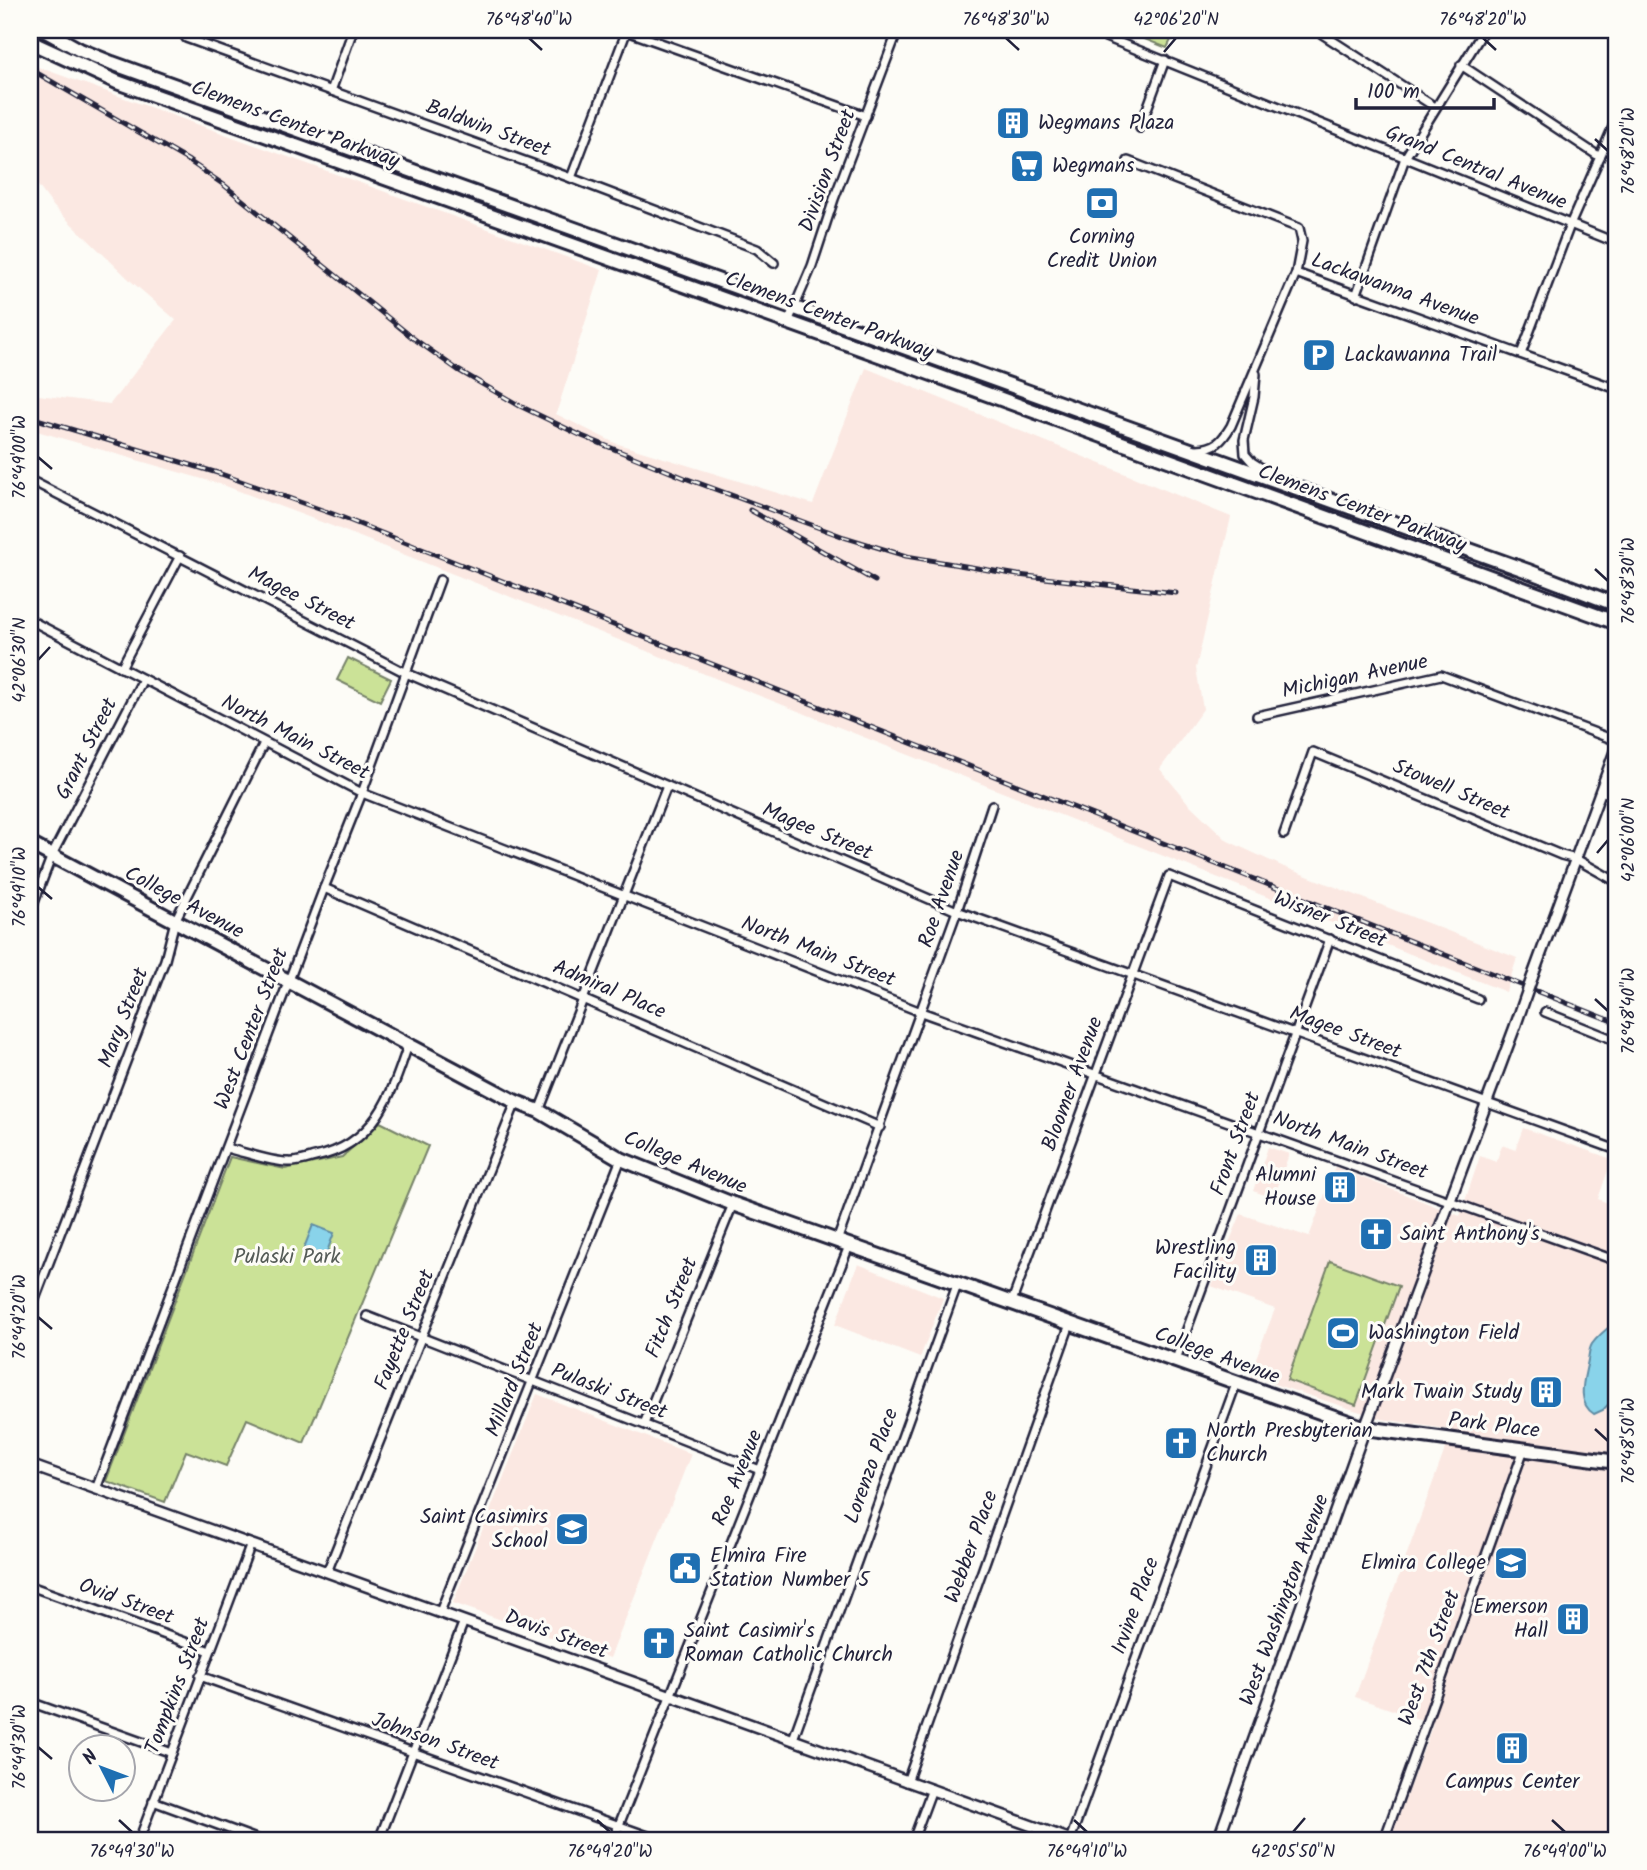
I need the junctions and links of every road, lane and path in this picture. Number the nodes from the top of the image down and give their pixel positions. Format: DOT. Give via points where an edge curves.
graph roads {
  1 [pos="44,30"];
  2 [pos="353,30"];
  3 [pos="626,30"];
  4 [pos="898,30"];
  5 [pos="1088,30"];
  6 [pos="1316,30"];
  7 [pos="1484,30"];
  8 [pos="1611,30"];
  9 [pos="187,34"];
  10 [pos="1617,34"];
  11 [pos="30,42"];
  12 [pos="30,54"];
  13 [pos="52,54"];
  14 [pos="1165,60"];
  15 [pos="1461,65"];
  16 [pos="331,91"];
  17 [pos="1435,107"];
  18 [pos="866,116"];
  19 [pos="1617,118"];
  20 [pos="1140,128"];
  21 [pos="1600,157"];
  22 [pos="1405,158"];
  23 [pos="1128,161"];
  24 [pos="571,178"];
  25 [pos="1570,225"];
  26 [pos="1617,243"];
  27 [pos="774,263"];
  28 [pos="1296,273"];
  29 [pos="1356,296"];
  30 [pos="795,308"];
  31 [pos="788,322"];
  32 [pos="1521,354"];
  33 [pos="1256,370"];
  34 [pos="1617,389"];
  35 [pos="1189,449"];
  36 [pos="30,480"];
  37 [pos="1287,484"];
  38 [pos="180,556"];
  39 [pos="440,580"];
  40 [pos="1617,605"];
  41 [pos="30,620"];
  42 [pos="1617,623"];
  43 [pos="121,668"];
  44 [pos="406,673"];
  45 [pos="143,679"];
  46 [pos="1257,716"];
  47 [pos="264,743"];
  48 [pos="1617,744"];
  49 [pos="667,786"];
  50 [pos="1601,791"];
  51 [pos="362,793"];
  52 [pos="1617,797"];
  53 [pos="992,805"];
  54 [pos="1284,834"];
  55 [pos="30,844"];
  56 [pos="52,855"];
  57 [pos="1576,859"];
  58 [pos="1169,876"];
  59 [pos="1617,882"];
  60 [pos="324,888"];
  61 [pos="624,895"];
  62 [pos="957,912"];
  63 [pos="30,913"];
  64 [pos="175,921"];
  65 [pos="1330,939"];
  66 [pos="1132,975"];
  67 [pos="289,981"];
  68 [pos="583,998"];
  69 [pos="1478,999"];
  70 [pos="921,1012"];
  71 [pos="1545,1012"];
  72 [pos="1295,1033"];
  73 [pos="1617,1041"];
  74 [pos="408,1044"];
  75 [pos="1096,1074"];
  76 [pos="516,1102"];
  77 [pos="1487,1102"];
  78 [pos="539,1111"];
  79 [pos="880,1127"];
  80 [pos="1259,1132"];
  81 [pos="226,1148"];
  82 [pos="1617,1150"];
  83 [pos="621,1159"];
  84 [pos="1450,1199"];
  85 [pos="733,1205"];
  86 [pos="843,1244"];
  87 [pos="1617,1261"];
  88 [pos="957,1285"];
  89 [pos="1011,1304"];
  90 [pos="30,1311"];
  91 [pos="367,1316"];
  92 [pos="1070,1324"];
  93 [pos="421,1338"];
  94 [pos="1175,1362"];
  95 [pos="533,1382"];
  96 [pos="1236,1384"];
  97 [pos="644,1424"];
  98 [pos="1365,1428"];
  99 [pos="1524,1449"];
  100 [pos="1617,1462"];
  101 [pos="30,1465"];
  102 [pos="760,1470"];
  103 [pos="96,1489"];
  104 [pos="251,1544"];
  105 [pos="327,1572"];
  106 [pos="30,1586"];
  107 [pos="440,1612"];
  108 [pos="464,1621"];
  109 [pos="210,1651"];
  110 [pos="200,1676"];
  111 [pos="671,1695"];
  112 [pos="30,1702"];
  113 [pos="793,1739"];
  114 [pos="412,1752"];
  115 [pos="172,1753"];
  116 [pos="907,1782"];
  117 [pos="932,1789"];
  118 [pos="153,1801"];
  119 [pos="619,1826"];
  120 [pos="139,1840"];
  121 [pos="259,1840"];
  122 [pos="379,1840"];
  123 [pos="613,1840"];
  124 [pos="659,1840"];
  125 [pos="913,1840"];
  126 [pos="1070,1840"];
  127 [pos="1218,1840"];
  128 [pos="1384,1840"];
  1 -- 30 [label="main road, Clemens Center Parkway" via="112,63"];
  2 -- 16 [label="street"];
  3 -- 18 [label="street"];
  3 -- 24 [label="street"];
  4 -- 18 [label="street, Division Street"];
  5 -- 14 [label="street, Grand Central Avenue"];
  6 -- 17 [label="street"];
  7 -- 15 [label="street"];
  8 -- 10 [label="main road"];
  9 -- 16 [label="street, Baldwin Street"];
  11 -- 13 [label="main road, Clemens Center Parkway"];
  12 -- 13 [label="main road"];
  13 -- 31 [label="main road, Clemens Center Parkway" via="117,82"];
  14 -- 20 [label="street"];
  14 -- 22 [label="street, Grand Central Avenue"];
  15 -- 17 [label="street"];
  15 -- 21 [label="street"];
  16 -- 24 [label="street, Baldwin Street"];
  17 -- 22 [label="street"];
  18 -- 30 [label="street, Division Street"];
  19 -- 21 [label="street"];
  21 -- 25 [label="street"];
  22 -- 25 [label="street, Grand Central Avenue"];
  22 -- 29 [label="street"];
  23 -- 28 [label="street, Lackawanna Avenue" via="1299,228 1302,241"];
  24 -- 27 [label="street, Baldwin Street" via="757,249"];
  25 -- 26 [label="street, Grand Central Avenue"];
  25 -- 32 [label="street"];
  28 -- 29 [label="street, Lackawanna Avenue"];
  28 -- 33 [label="street"];
  29 -- 32 [label="street, Lackawanna Avenue"];
  30 -- 31 [label="street, Division Street"];
  30 -- 35 [label="main road, Clemens Center Parkway"];
  31 -- 42 [label="main road, Clemens Center Parkway"];
  32 -- 34 [label="street, Lackawanna Avenue"];
  33 -- 35 [label="street" via="1222,441"];
  33 -- 37 [label="street" via="1245,454"];
  35 -- 37 [label="main road, Clemens Center Parkway"];
  36 -- 38 [label="street, Magee Street"];
  37 -- 40 [label="main road, Clemens Center Parkway"];
  38 -- 43 [label="street"];
  38 -- 44 [label="street, Magee Street"];
  39 -- 44 [label="street, West Center Street"];
  41 -- 43 [label="street, North Main Street"];
  43 -- 45 [label="street, North Main Street"];
  44 -- 49 [label="street, Magee Street"];
  44 -- 51 [label="street, West Center Street"];
  45 -- 47 [label="street, North Main Street"];
  45 -- 56 [label="street, Grant Street"];
  46 -- 48 [label="street, Michigan Avenue" via="1441,675"];
  47 -- 51 [label="street, North Main Street"];
  47 -- 64 [label="street, Mary Street"];
  48 -- 50 [label="street, West Washington Avenue"];
  49 -- 61 [label="street"];
  49 -- 62 [label="street, Magee Street"];
  50 -- 52 [label="street"];
  50 -- 57 [label="street, West Washington Avenue"];
  51 -- 60 [label="street, West Center Street"];
  51 -- 61 [label="street, North Main Street"];
  53 -- 62 [label="street, Roe Avenue"];
  54 -- 57 [label="street, Stowell Street" via="1313,752"];
  55 -- 56 [label="main road, College Avenue"];
  56 -- 63 [label="street, Grant Street"];
  56 -- 64 [label="main road, College Avenue"];
  57 -- 59 [label="street, Stowell Street"];
  57 -- 77 [label="street, West Washington Avenue, bridge"];
  58 -- 65 [label="street, Wisner Street"];
  58 -- 66 [label="street, Bloomer Avenue"];
  60 -- 67 [label="street, West Center Street"];
  60 -- 68 [label="street, Admiral Place"];
  61 -- 68 [label="street"];
  61 -- 70 [label="street, North Main Street"];
  62 -- 66 [label="street, Magee Street"];
  62 -- 70 [label="street, Roe Avenue"];
  64 -- 67 [label="main road, College Avenue"];
  64 -- 90 [label="street, Mary Street"];
  65 -- 69 [label="street, Wisner Street"];
  65 -- 72 [label="street, Front Street"];
  66 -- 72 [label="street, Magee Street"];
  66 -- 75 [label="street, Bloomer Avenue"];
  67 -- 74 [label="main road, College Avenue"];
  67 -- 81 [label="street, West Center Street"];
  68 -- 78 [label="street"];
  68 -- 79 [label="street, Admiral Place"];
  70 -- 75 [label="street, North Main Street"];
  70 -- 79 [label="street, Roe Avenue"];
  71 -- 73 [label="street"];
  72 -- 77 [label="street, Magee Street"];
  72 -- 80 [label="street, Front Street"];
  74 -- 76 [label="main road, College Avenue"];
  74 -- 81 [label="street" via="379,1114 346,1147 289,1163"];
  75 -- 80 [label="street, North Main Street"];
  75 -- 89 [label="street, Bloomer Avenue"];
  76 -- 78 [label="main road, College Avenue"];
  76 -- 93 [label="street, Fayette Street"];
  77 -- 82 [label="street, Magee Street"];
  77 -- 84 [label="street, West Washington Avenue"];
  78 -- 83 [label="main road, College Avenue"];
  79 -- 86 [label="street, Roe Avenue"];
  80 -- 84 [label="street, North Main Street"];
  80 -- 94 [label="street, Front Street"];
  81 -- 103 [label="street, West Center Street"];
  83 -- 85 [label="main road, College Avenue"];
  83 -- 95 [label="street, Millard Street"];
  84 -- 87 [label="street, North Main Street"];
  84 -- 98 [label="street, West Washington Avenue"];
  85 -- 86 [label="main road, College Avenue"];
  85 -- 97 [label="street, Fitch Street"];
  86 -- 88 [label="main road, College Avenue"];
  86 -- 102 [label="street, Roe Avenue"];
  88 -- 89 [label="main road, College Avenue"];
  88 -- 113 [label="street, Lorenzo Place"];
  89 -- 92 [label="main road, College Avenue"];
  91 -- 93 [label="street, Pulaski Street"];
  92 -- 94 [label="main road, College Avenue"];
  92 -- 116 [label="street, Webber Place"];
  93 -- 95 [label="street, Pulaski Street"];
  93 -- 105 [label="street, Fayette Street"];
  94 -- 96 [label="main road, College Avenue"];
  95 -- 97 [label="street, Pulaski Street"];
  95 -- 107 [label="street, Millard Street"];
  96 -- 98 [label="main road, College Avenue"];
  96 -- 126 [label="street, Irvine Place"];
  97 -- 102 [label="street, Pulaski Street"];
  98 -- 99 [label="main road, Park Place"];
  98 -- 127 [label="street, West Washington Avenue"];
  99 -- 100 [label="main road, Park Place"];
  99 -- 128 [label="street, West 7th Street"];
  101 -- 103 [label="street, Davis Street"];
  102 -- 111 [label="street, Roe Avenue"];
  103 -- 104 [label="street, Davis Street"];
  104 -- 105 [label="street, Davis Street"];
  104 -- 109 [label="street, Tompkins Street"];
  105 -- 107 [label="street, Davis Street"];
  106 -- 109 [label="street, Ovid Street"];
  107 -- 108 [label="street, Davis Street"];
  108 -- 111 [label="street, Davis Street"];
  108 -- 114 [label="street"];
  109 -- 110 [label="street, Tompkins Street"];
  110 -- 114 [label="street, Johnson Street"];
  110 -- 115 [label="street, Tompkins Street"];
  111 -- 113 [label="street, Davis Street"];
  111 -- 119 [label="street, Roe Avenue"];
  112 -- 115 [label="street"];
  113 -- 116 [label="street, Davis Street"];
  114 -- 119 [label="street, Johnson Street"];
  114 -- 122 [label="street"];
  115 -- 118 [label="street, Tompkins Street"];
  116 -- 117 [label="street, Davis Street"];
  117 -- 125 [label="street"];
  117 -- 126 [label="street, Davis Street"];
  118 -- 120 [label="street, Tompkins Street"];
  118 -- 121 [label="street"];
  119 -- 123 [label="street, Roe Avenue"];
  119 -- 124 [label="street, Johnson Street"];
}
